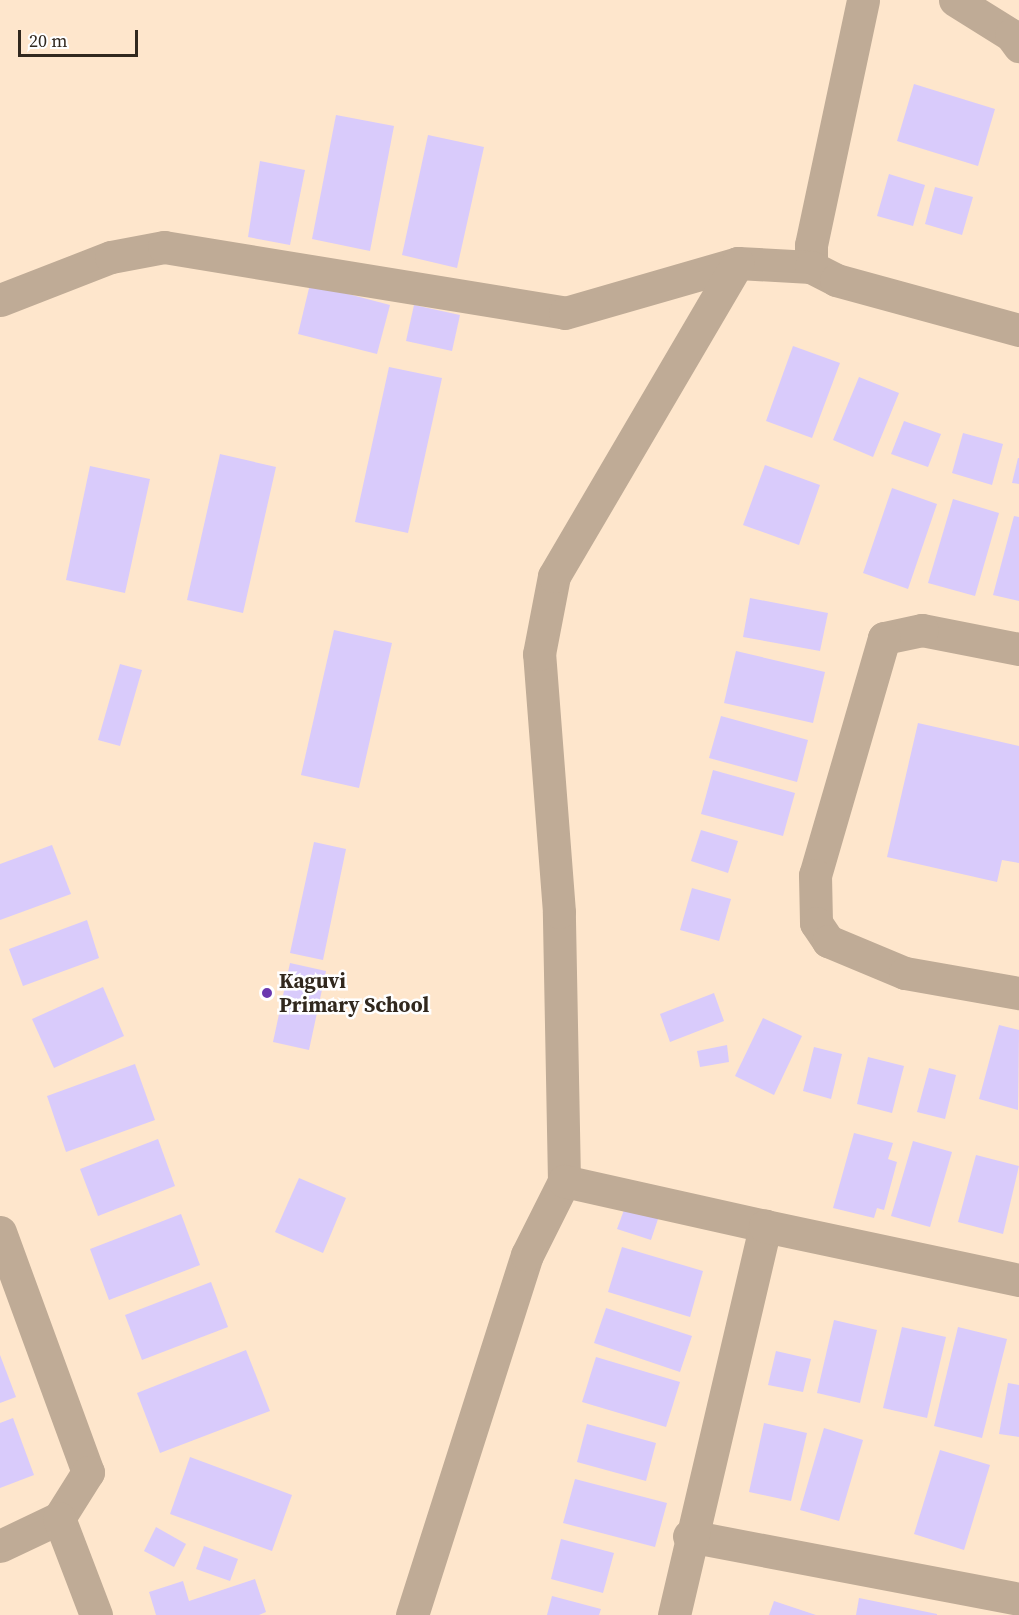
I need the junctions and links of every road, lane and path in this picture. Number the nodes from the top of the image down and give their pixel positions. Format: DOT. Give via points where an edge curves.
graph roads {
  1 [pos="863,0"];
  2 [pos="955,0"];
  3 [pos="1019,46"];
  4 [pos="738,262"];
  5 [pos="811,267"];
  6 [pos="0,300"];
  7 [pos="1019,330"];
  8 [pos="1019,650"];
  9 [pos="1019,993"];
  10 [pos="564,1181"];
  11 [pos="765,1226"];
  12 [pos="0,1232"];
  13 [pos="1019,1280"];
  14 [pos="59,1518"];
  15 [pos="689,1536"];
  16 [pos="0,1546"];
  17 [pos="1019,1599"];
  18 [pos="971,1603"];
  19 [pos="96,1615"];
  20 [pos="412,1615"];
  21 [pos="674,1615"];
  1 -- 5 [label="street" via="811,245"];
  2 -- 3 [label="street" via="1011,35"];
  4 -- 5 [label="street"];
  4 -- 6 [label="street" via="565,313 165,247 111,257"];
  4 -- 10 [label="street" via="554,576 539,654 559,912"];
  5 -- 7 [label="street" via="836,279"];
  8 -- 9 [label="street" via="922,630 884,638 815,875 816,923 828,941 905,973"];
  10 -- 11 [label="street"];
  10 -- 20 [label="street" via="527,1255"];
  11 -- 13 [label="street"];
  11 -- 15 [label="street"];
  12 -- 14 [label="street" via="88,1472"];
  14 -- 16 [label="street"];
  14 -- 19 [label="street"];
  15 -- 18 [label="street"];
  15 -- 21 [label="street"];
  17 -- 18 [label="street"];
}
